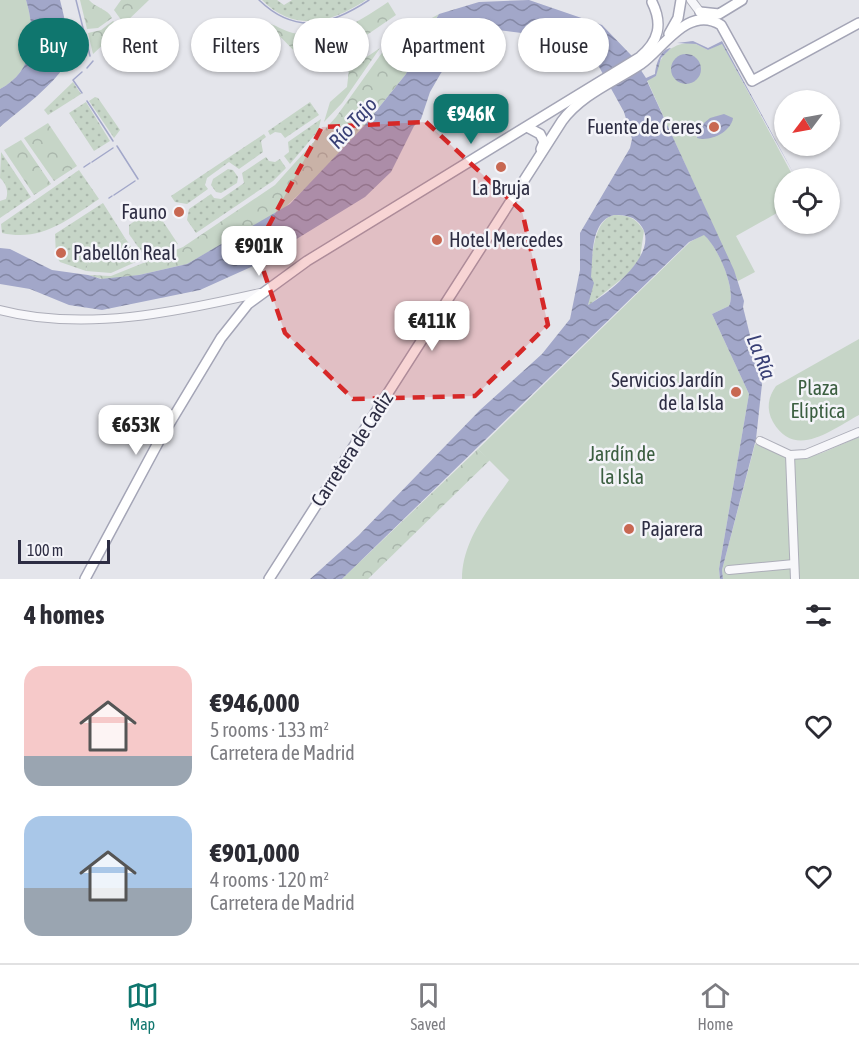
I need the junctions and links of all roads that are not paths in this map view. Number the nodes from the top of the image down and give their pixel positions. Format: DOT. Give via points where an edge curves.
graph roads {
  1 [pos="681,0"];
  2 [pos="691,0"];
  3 [pos="742,0"];
  4 [pos="652,1"];
  5 [pos="658,12"];
  6 [pos="700,12"];
  7 [pos="716,18"];
  8 [pos="859,23"];
  9 [pos="679,27"];
  10 [pos="636,63"];
  11 [pos="570,104"];
  12 [pos="526,127"];
  13 [pos="540,157"];
  14 [pos="260,293"];
  15 [pos="229,299"];
  16 [pos="0,310"];
  17 [pos="238,315"];
  18 [pos="859,432"];
  19 [pos="760,441"];
  20 [pos="790,454"];
  21 [pos="794,564"];
  22 [pos="729,570"];
  23 [pos="85,579"];
  24 [pos="269,579"];
  25 [pos="795,579"];
  1 -- 9 [label="main road"];
  2 -- 6 [label="street"];
  3 -- 7 [label="main road"];
  4 -- 5 [label="main road"];
  5 -- 9 [label="main road"];
  5 -- 10 [label="main road" via="657,38"];
  6 -- 7 [label="main road"];
  7 -- 8 [label="main road" via="752,81"];
  7 -- 9 [label="main road"];
  9 -- 10 [label="main road" via="650,57"];
  10 -- 11 [label="main road"];
  11 -- 12 [label="main road"];
  11 -- 13 [label="main road, Carretera de Cadiz"];
  12 -- 13 [label="main road" via="543,138"];
  12 -- 14 [label="main road"];
  13 -- 24 [label="main road, Carretera de Cadiz"];
  14 -- 15 [label="street"];
  14 -- 17 [label="main road"];
  15 -- 16 [label="street" via="116,317 51,317"];
  15 -- 17 [label="street"];
  17 -- 23 [label="main road" via="159,441"];
  18 -- 20 [label="street" via="806,454"];
  19 -- 20 [label="street"];
  20 -- 21 [label="street"];
  21 -- 22 [label="street"];
  21 -- 25 [label="street"];
}
